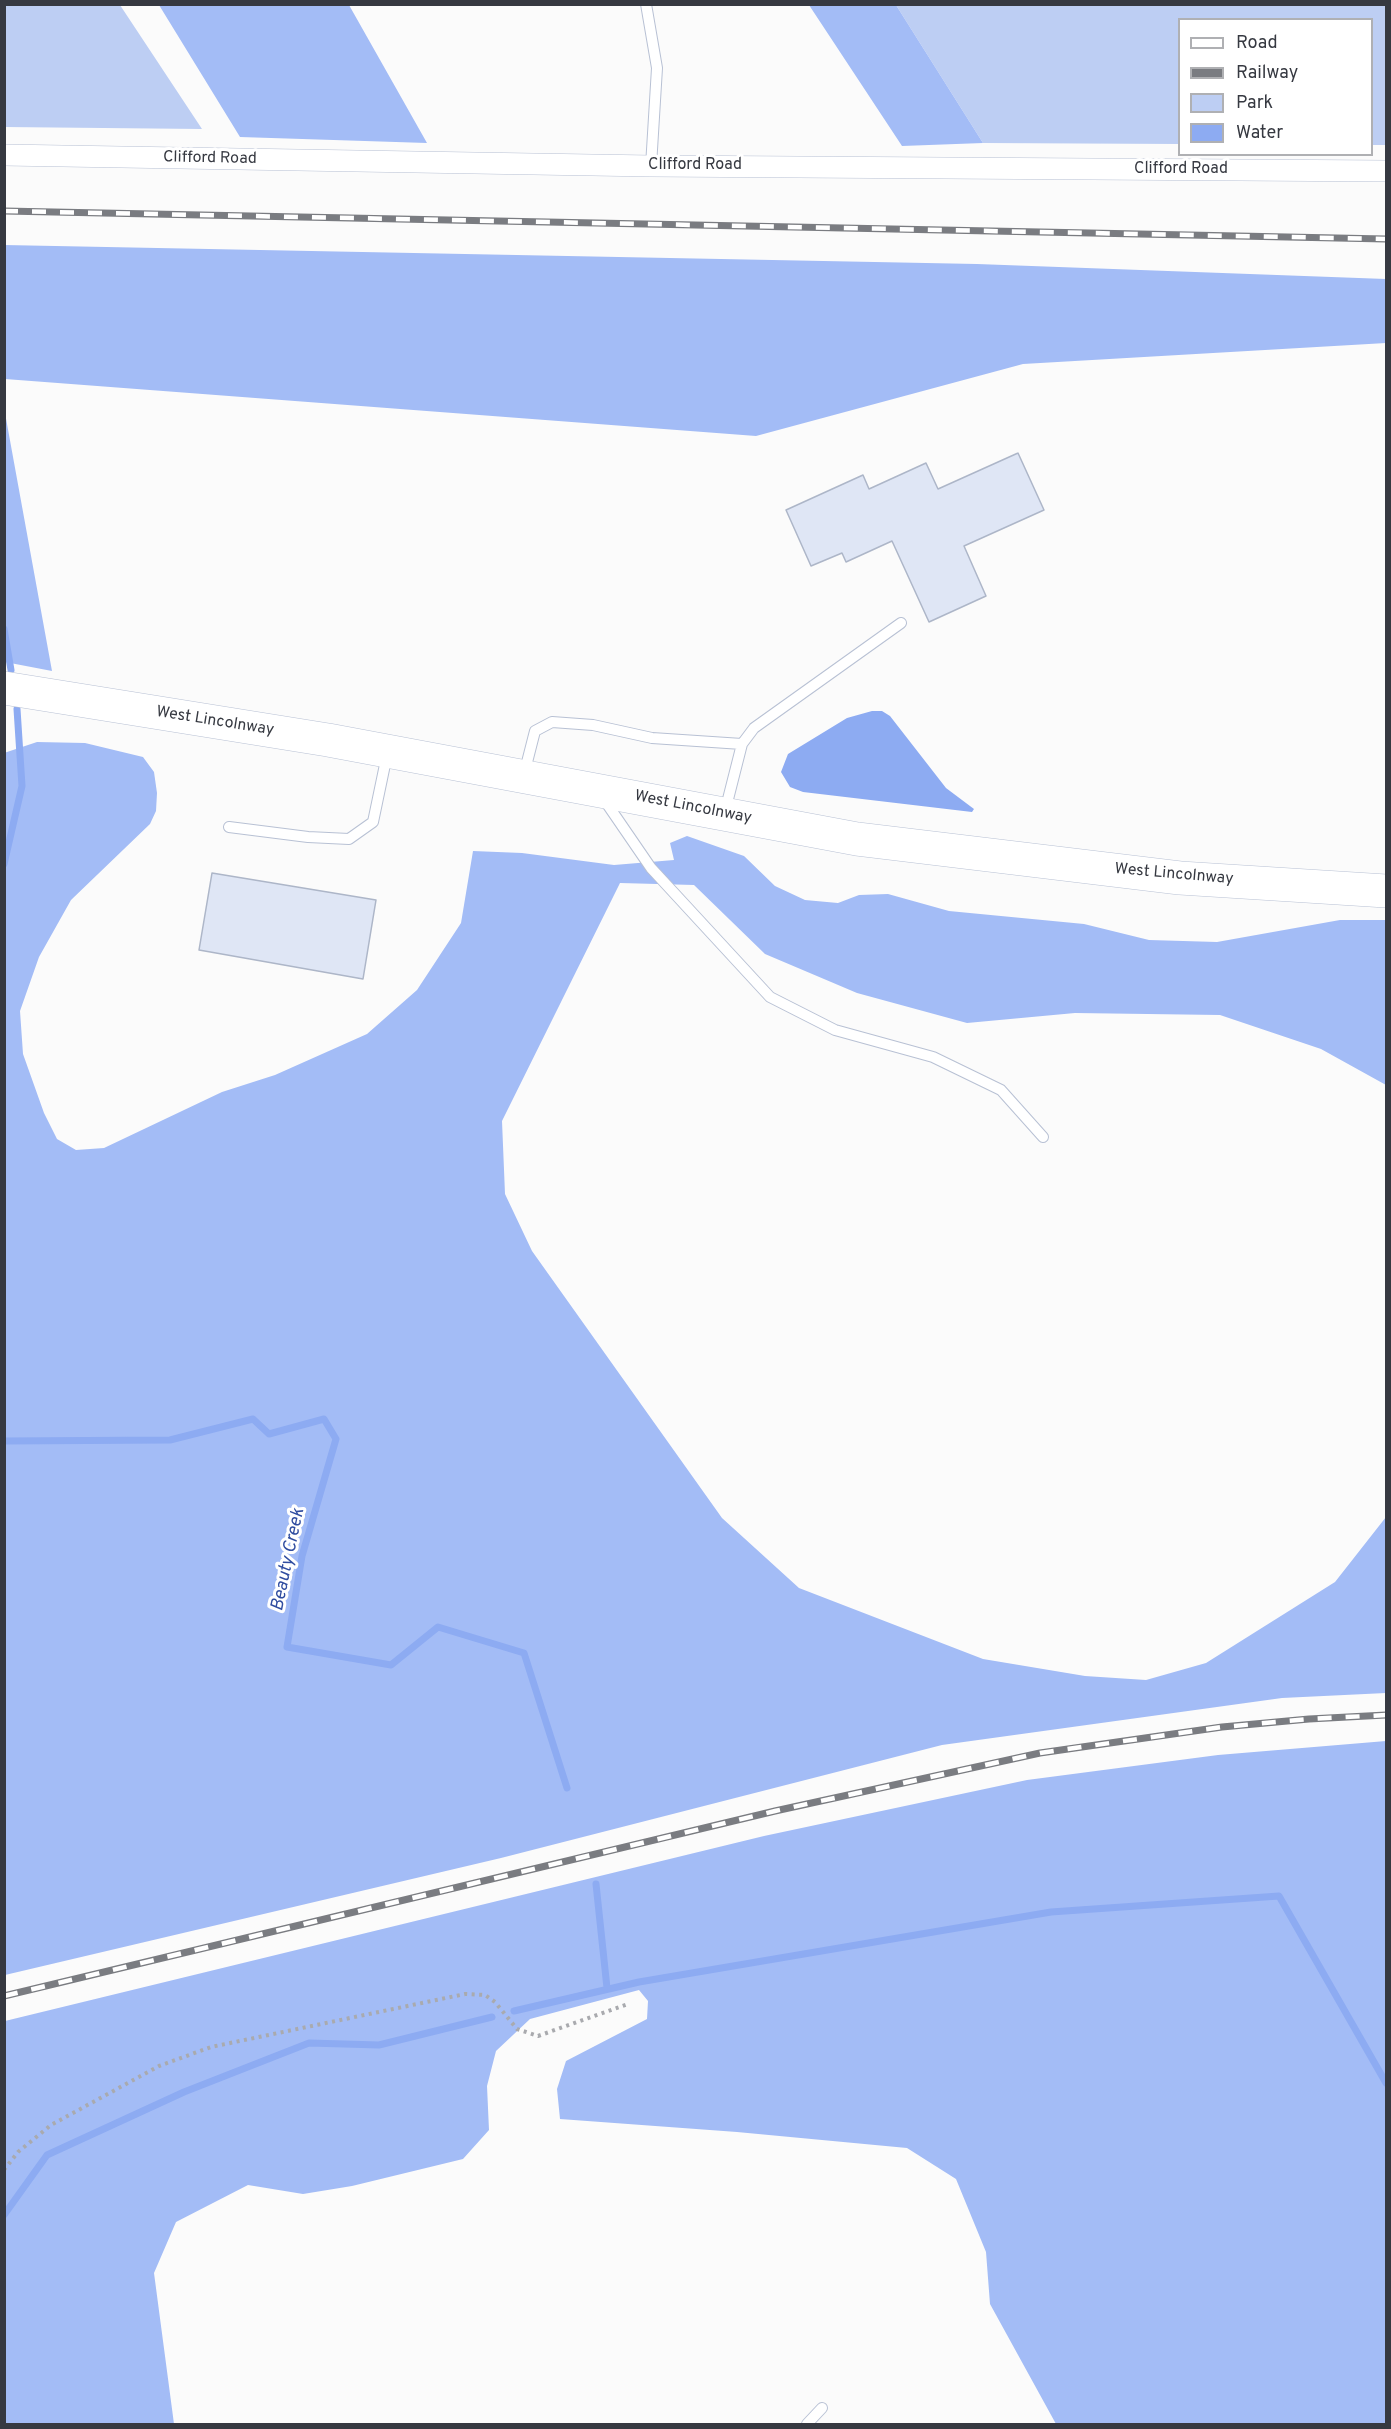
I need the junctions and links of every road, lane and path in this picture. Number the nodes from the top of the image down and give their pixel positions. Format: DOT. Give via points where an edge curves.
graph roads {
  1 [pos="646,4"];
  2 [pos="4,155"];
  3 [pos="651,166"];
  4 [pos="1386,171"];
  5 [pos="901,623"];
  6 [pos="4,688"];
  7 [pos="742,744"];
  8 [pos="388,751"];
  9 [pos="523,777"];
  10 [pos="598,791"];
  11 [pos="724,814"];
  12 [pos="229,827"];
  13 [pos="1386,891"];
  14 [pos="1043,1137"];
  15 [pos="628,2004"];
  16 [pos="4,2170"];
  17 [pos="822,2408"];
  18 [pos="807,2424"];
  1 -- 3 [label="lane" via="657,68"];
  2 -- 3 [label="street, Clifford Road"];
  3 -- 4 [label="street, Clifford Road"];
  5 -- 7 [label="lane" via="754,728"];
  6 -- 8 [label="main road, West Lincolnway"];
  7 -- 9 [label="lane" via="652,738 593,725 552,722 535,731"];
  7 -- 11 [label="lane"];
  8 -- 9 [label="main road, West Lincolnway"];
  8 -- 12 [label="lane" via="373,822 349,839"];
  9 -- 10 [label="main road, West Lincolnway"];
  10 -- 11 [label="main road, West Lincolnway"];
  10 -- 14 [label="lane" via="651,867 770,997 835,1030 933,1057 1001,1090"];
  11 -- 13 [label="main road, West Lincolnway" via="857,839 1180,878"];
  15 -- 16 [label="path" via="538,2036 517,2029 485,1995 465,1994 211,2047 159,2066 51,2126 18,2152"];
  17 -- 18 [label="lane"];
}
